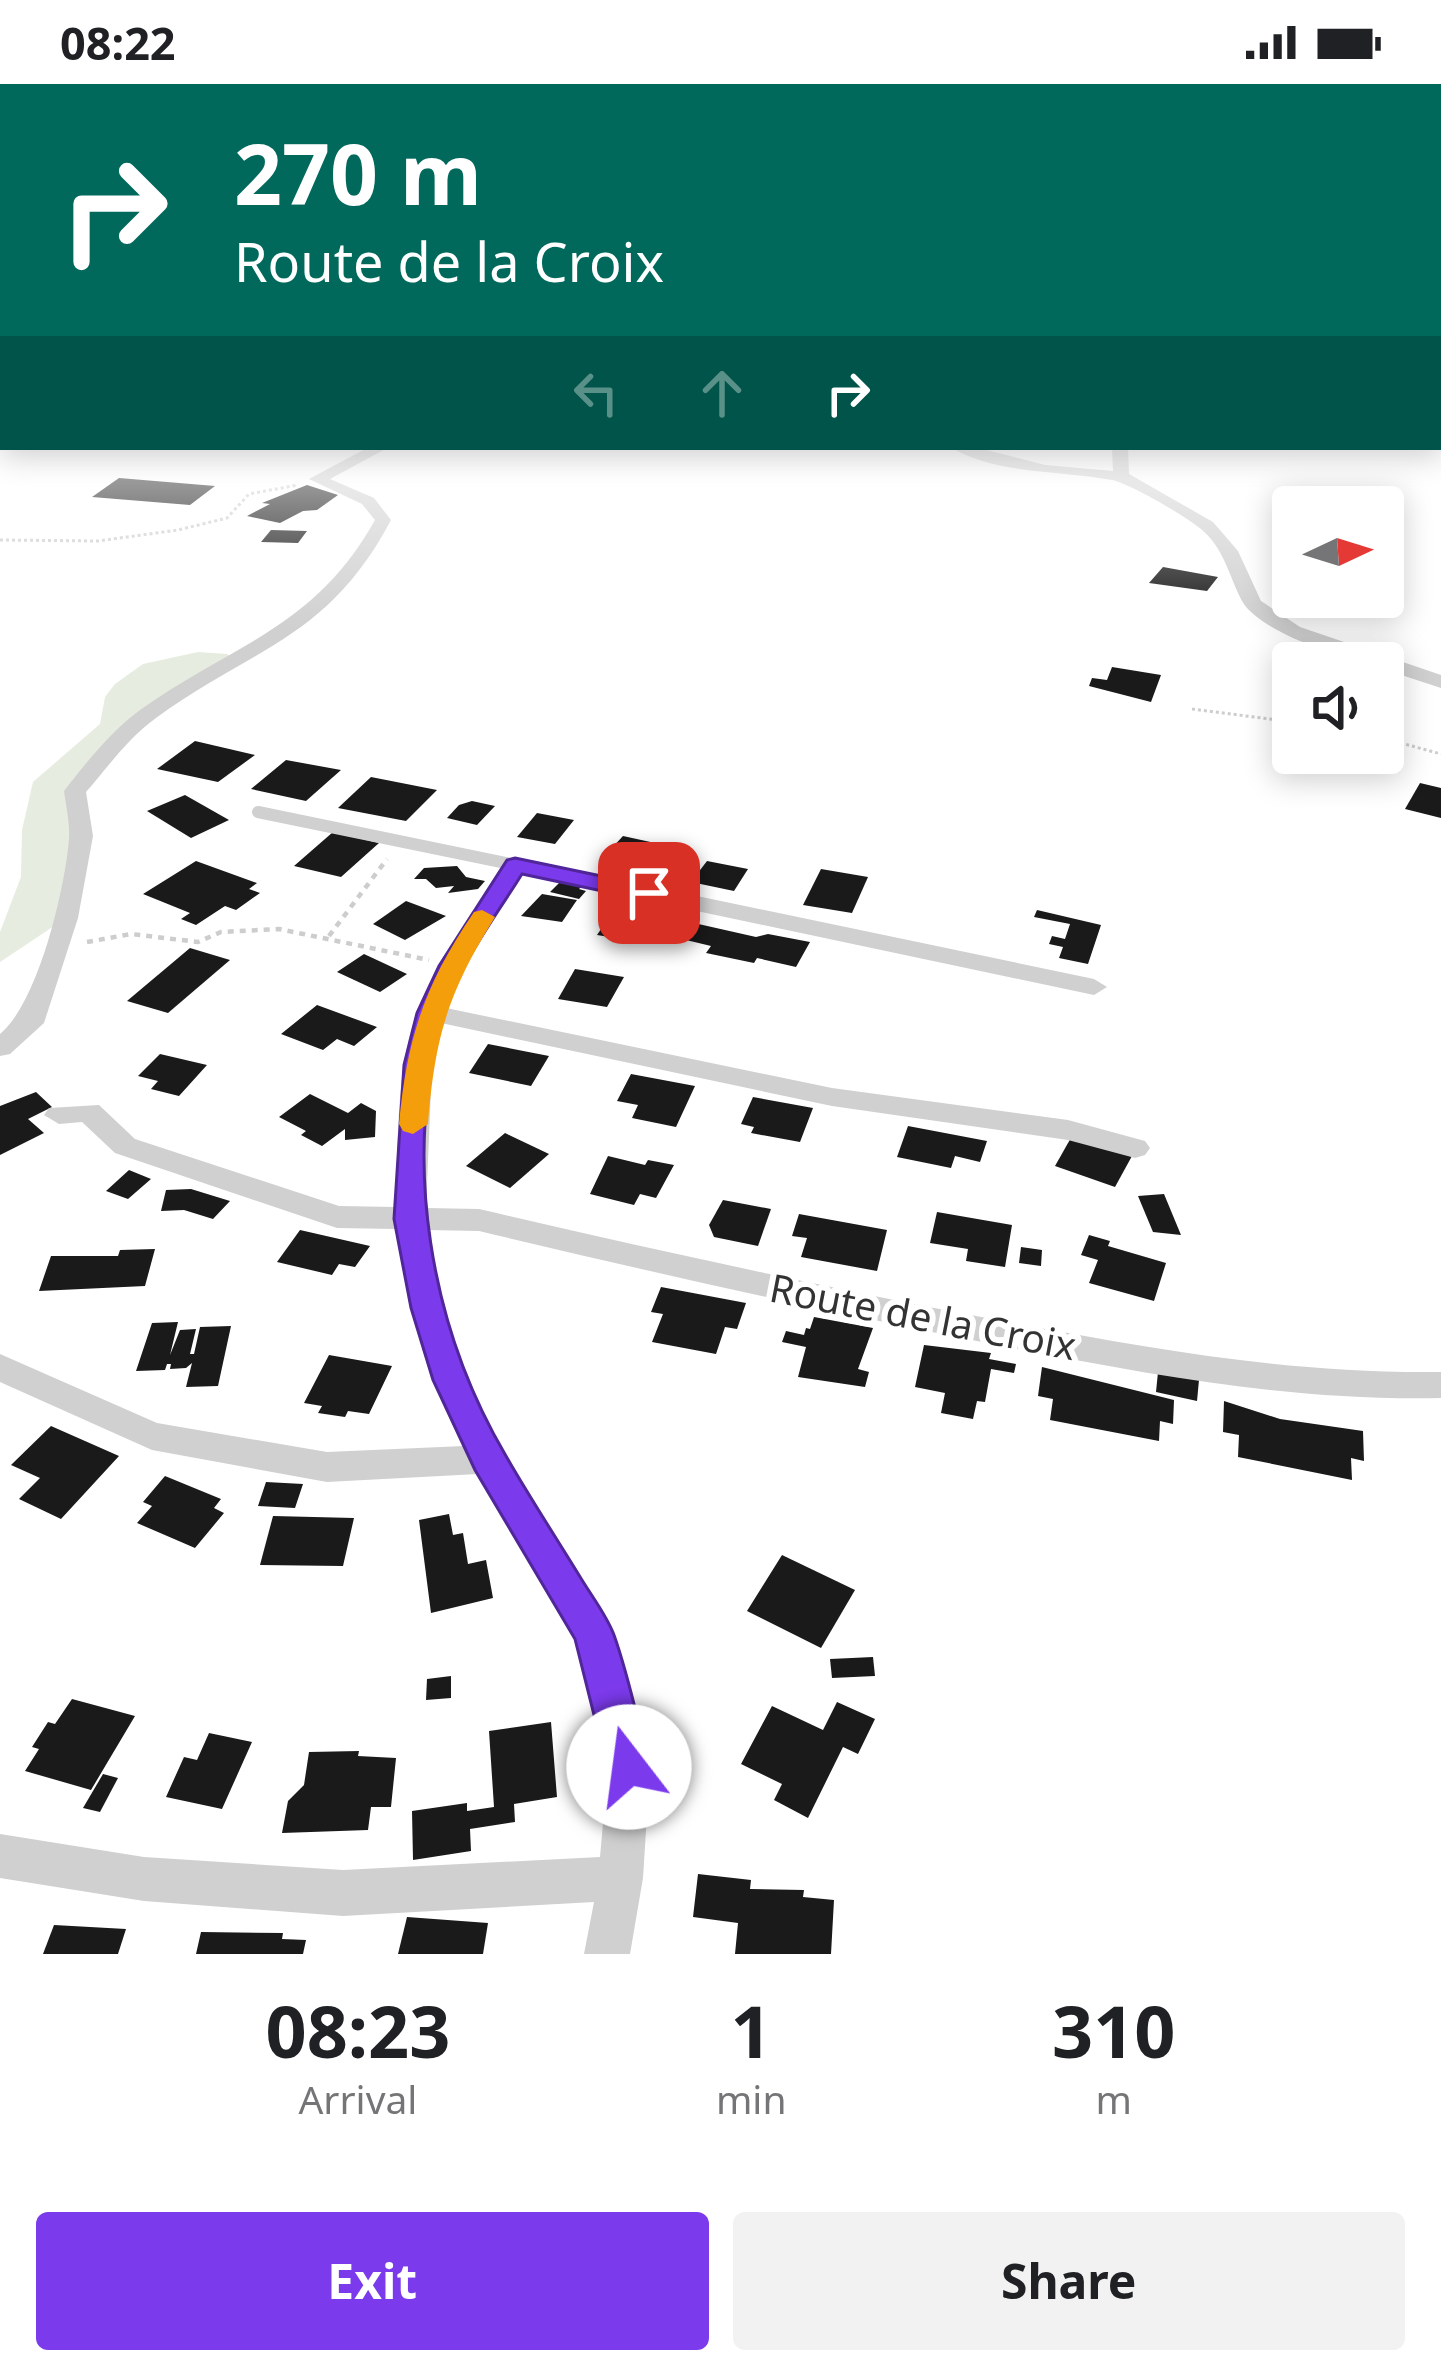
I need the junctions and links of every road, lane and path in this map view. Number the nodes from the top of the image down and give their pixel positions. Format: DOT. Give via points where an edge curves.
graph roads {
  1 [pos="370,453"];
  2 [pos="982,453"];
  3 [pos="1120,453"];
  4 [pos="1120,476"];
  5 [pos="318,482"];
  6 [pos="0,540"];
  7 [pos="1441,682"];
  8 [pos="1192,709"];
  9 [pos="1272,719"];
  10 [pos="1404,744"];
  11 [pos="1441,754"];
  12 [pos="258,812"];
  13 [pos="402,839"];
  14 [pos="515,865"];
  15 [pos="329,936"];
  16 [pos="55,948"];
  17 [pos="452,966"];
  18 [pos="1094,987"];
  19 [pos="430,1013"];
  20 [pos="0,1048"];
  21 [pos="59,1115"];
  22 [pos="1135,1148"];
  23 [pos="410,1219"];
  24 [pos="0,1367"];
  25 [pos="1441,1385"];
  26 [pos="488,1460"];
  27 [pos="0,1856"];
  28 [pos="621,1877"];
  29 [pos="607,1954"];
  1 -- 5 [label="street"];
  2 -- 4 [label="street" via="1045,470"];
  3 -- 4 [label="street"];
  4 -- 7 [label="street" via="1208,526 1253,604 1293,631"];
  5 -- 6 [label="path" via="249,494 227,518 178,530 98,541"];
  5 -- 16 [label="street" via="368,501 383,520 368,554 284,637 142,718 75,791 81,836"];
  8 -- 9 [label="path"];
  10 -- 11 [label="path"];
  12 -- 13 [label="lane"];
  13 -- 14 [label="lane"];
  13 -- 15 [label="path"];
  14 -- 17 [label="street"];
  14 -- 18 [label="street"];
  15 -- 16 [label="path" via="267,929 198,942 131,934"];
  15 -- 17 [label="path"];
  16 -- 20 [label="street" via="30,1023"];
  17 -- 19 [label="street"];
  19 -- 22 [label="street" via="832,1097 1068,1130"];
  19 -- 23 [label="street" via="418,1065"];
  21 -- 23 [label="street, Route de la Croix" via="89,1112 124,1146 337,1217"];
  23 -- 25 [label="street, Route de la Croix" via="479,1220 792,1293 1205,1372"];
  23 -- 26 [label="street" via="451,1380"];
  24 -- 26 [label="street" via="152,1436 328,1467"];
  26 -- 28 [label="street" via="594,1635 629,1767"];
  27 -- 28 [label="street" via="143,1879 343,1893"];
  28 -- 29 [label="street"];
}
